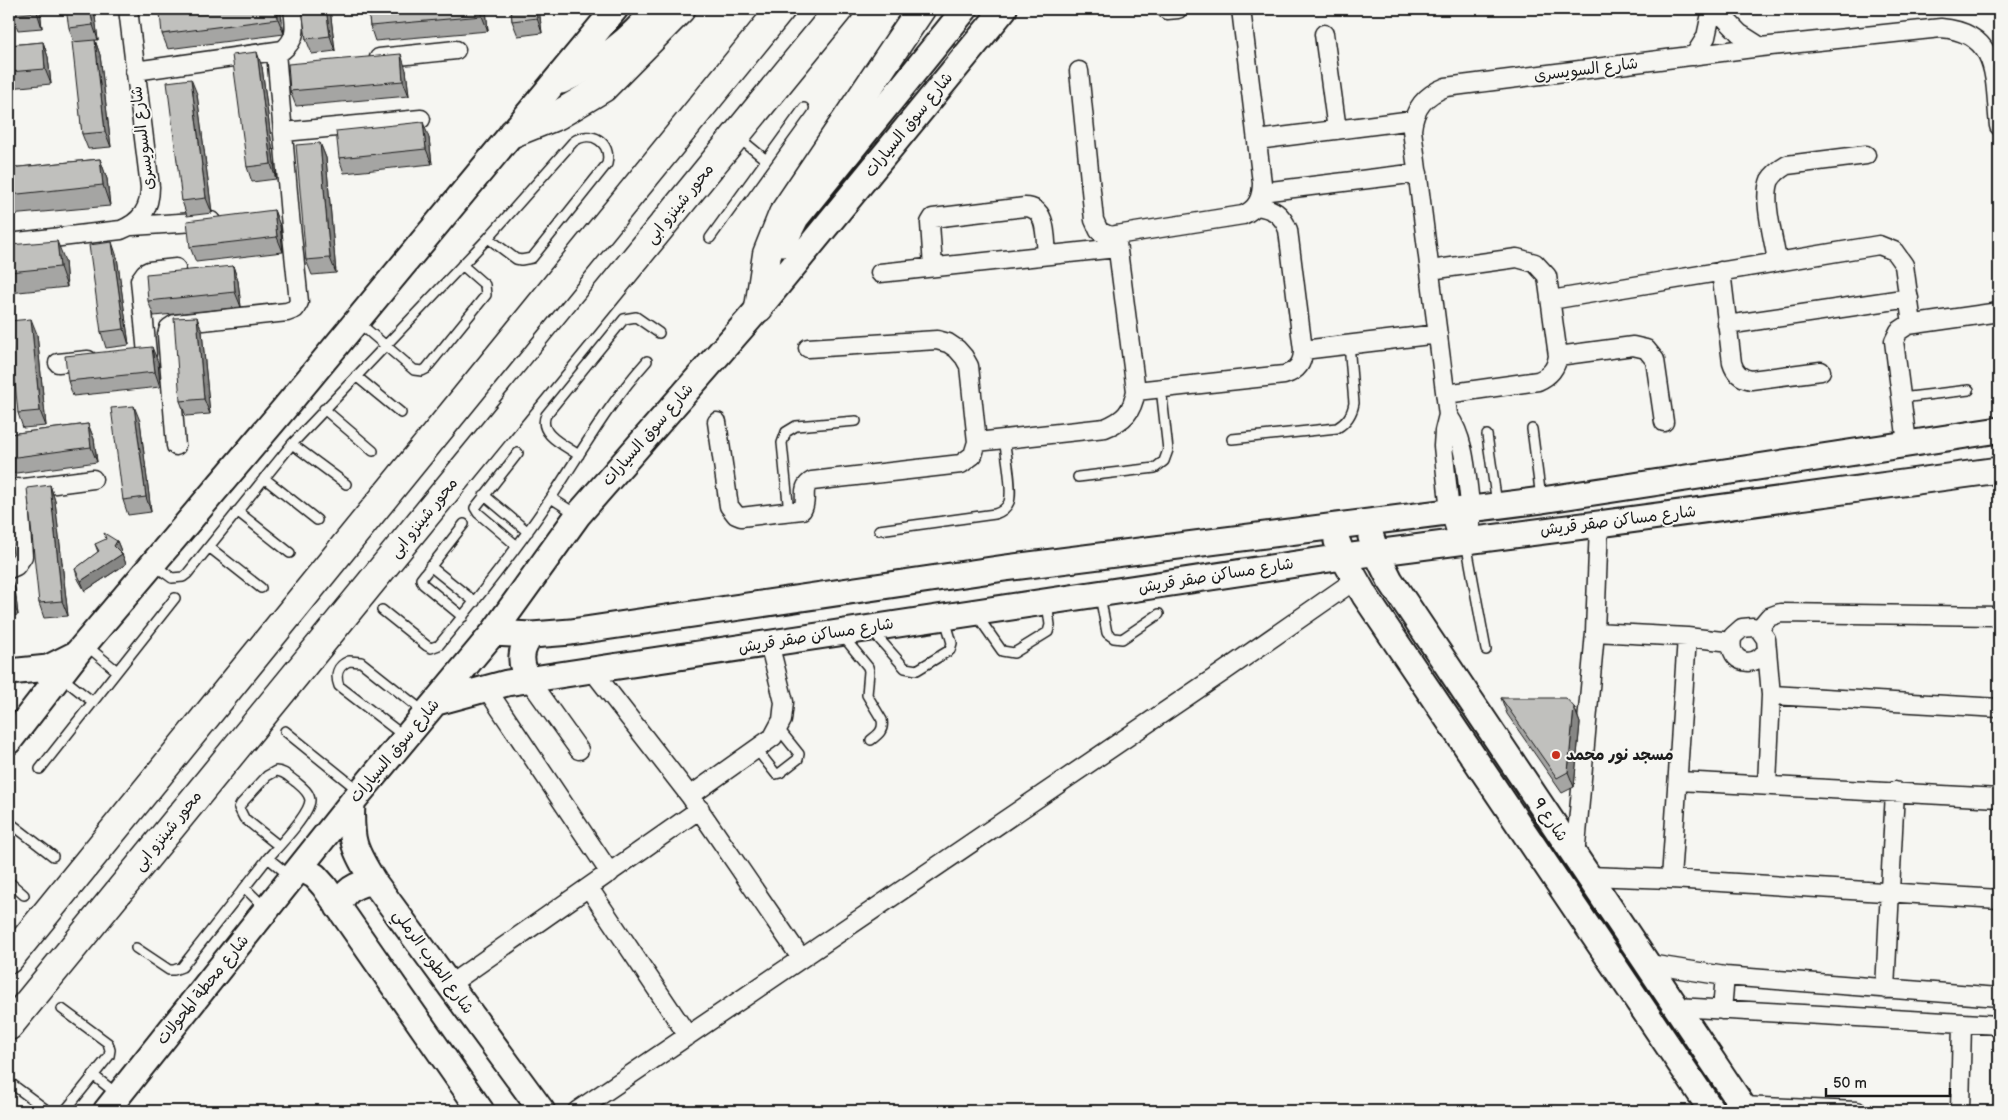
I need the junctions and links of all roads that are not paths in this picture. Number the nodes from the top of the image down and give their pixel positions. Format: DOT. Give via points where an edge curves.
graph roads {
  1 [pos="128,9"];
  2 [pos="293,9"];
  3 [pos="615,9"];
  4 [pos="655,9"];
  5 [pos="681,9"];
  6 [pos="781,9"];
  7 [pos="839,9"];
  8 [pos="921,9"];
  9 [pos="965,9"];
  10 [pos="1004,9"];
  11 [pos="1241,9"];
  12 [pos="1712,9"];
  13 [pos="1716,9"];
  14 [pos="1324,34"];
  15 [pos="1761,48"];
  16 [pos="456,50"];
  17 [pos="1694,56"];
  18 [pos="277,60"];
  19 [pos="367,60"];
  20 [pos="297,67"];
  21 [pos="136,71"];
  22 [pos="1079,71"];
  23 [pos="551,86"];
  24 [pos="1998,106"];
  25 [pos="804,108"];
  26 [pos="421,119"];
  27 [pos="1413,120"];
  28 [pos="1999,126"];
  29 [pos="1336,130"];
  30 [pos="284,132"];
  31 [pos="513,133"];
  32 [pos="736,135"];
  33 [pos="1256,140"];
  34 [pos="1866,155"];
  35 [pos="766,160"];
  36 [pos="1418,173"];
  37 [pos="1259,199"];
  38 [pos="290,216"];
  39 [pos="270,217"];
  40 [pos="230,220"];
  41 [pos="132,226"];
  42 [pos="488,238"];
  43 [pos="710,238"];
  44 [pos="1117,242"];
  45 [pos="9,243"];
  46 [pos="1047,255"];
  47 [pos="1777,261"];
  48 [pos="462,265"];
  49 [pos="933,267"];
  50 [pos="176,268"];
  51 [pos="1430,270"];
  52 [pos="1721,271"];
  53 [pos="880,272"];
  54 [pos="1909,298"];
  55 [pos="765,300"];
  56 [pos="1550,300"];
  57 [pos="1999,312"];
  58 [pos="356,321"];
  59 [pos="1912,324"];
  60 [pos="1727,325"];
  61 [pos="659,333"];
  62 [pos="1438,334"];
  63 [pos="1349,344"];
  64 [pos="385,346"];
  65 [pos="808,348"];
  66 [pos="1303,350"];
  67 [pos="168,352"];
  68 [pos="147,354"];
  69 [pos="127,356"];
  70 [pos="1558,356"];
  71 [pos="107,358"];
  72 [pos="647,362"];
  73 [pos="58,363"];
  74 [pos="1821,371"];
  75 [pos="356,376"];
  76 [pos="1161,388"];
  77 [pos="1970,390"];
  78 [pos="1136,391"];
  79 [pos="1446,394"];
  80 [pos="1901,398"];
  81 [pos="324,409"];
  82 [pos="401,413"];
  83 [pos="856,421"];
  84 [pos="717,422"];
  85 [pos="1664,422"];
  86 [pos="1532,429"];
  87 [pos="1999,430"];
  88 [pos="1487,435"];
  89 [pos="1004,439"];
  90 [pos="1232,439"];
  91 [pos="977,442"];
  92 [pos="1907,443"];
  93 [pos="292,444"];
  94 [pos="176,446"];
  95 [pos="373,451"];
  96 [pos="518,453"];
  97 [pos="579,455"];
  98 [pos="1999,470"];
  99 [pos="1078,477"];
  100 [pos="264,478"];
  101 [pos="93,479"];
  102 [pos="346,484"];
  103 [pos="13,489"];
  104 [pos="484,495"];
  105 [pos="552,498"];
  106 [pos="1542,500"];
  107 [pos="1497,506"];
  108 [pos="237,511"];
  109 [pos="1460,511"];
  110 [pos="790,513"];
  111 [pos="578,516"];
  112 [pos="317,520"];
  113 [pos="1367,523"];
  114 [pos="464,524"];
  115 [pos="1599,524"];
  116 [pos="1332,527"];
  117 [pos="879,530"];
  118 [pos="528,532"];
  119 [pos="1466,540"];
  120 [pos="517,546"];
  121 [pos="208,547"];
  122 [pos="1376,552"];
  123 [pos="290,554"];
  124 [pos="1343,557"];
  125 [pos="153,564"];
  126 [pos="430,566"];
  127 [pos="9,569"];
  128 [pos="1355,580"];
  129 [pos="261,588"];
  130 [pos="1100,593"];
  131 [pos="175,598"];
  132 [pos="1047,601"];
  133 [pos="474,602"];
  134 [pos="382,610"];
  135 [pos="975,612"];
  136 [pos="1160,614"];
  137 [pos="463,616"];
  138 [pos="1999,616"];
  139 [pos="944,617"];
  140 [pos="870,628"];
  141 [pos="1759,629"];
  142 [pos="839,632"];
  143 [pos="1595,632"];
  144 [pos="493,633"];
  145 [pos="532,635"];
  146 [pos="1687,637"];
  147 [pos="1732,642"];
  148 [pos="769,643"];
  149 [pos="82,648"];
  150 [pos="1486,650"];
  151 [pos="1766,651"];
  152 [pos="592,670"];
  153 [pos="118,671"];
  154 [pos="9,672"];
  155 [pos="60,676"];
  156 [pos="529,680"];
  157 [pos="486,688"];
  158 [pos="1771,695"];
  159 [pos="93,702"];
  160 [pos="432,708"];
  161 [pos="1999,708"];
  162 [pos="779,729"];
  163 [pos="284,731"];
  164 [pos="406,738"];
  165 [pos="871,740"];
  166 [pos="9,741"];
  167 [pos="578,750"];
  168 [pos="757,750"];
  169 [pos="40,769"];
  170 [pos="1678,781"];
  171 [pos="1767,785"];
  172 [pos="1895,791"];
  173 [pos="356,797"];
  174 [pos="1999,798"];
  175 [pos="695,802"];
  176 [pos="9,822"];
  177 [pos="278,846"];
  178 [pos="53,856"];
  179 [pos="268,858"];
  180 [pos="1582,866"];
  181 [pos="296,873"];
  182 [pos="610,873"];
  183 [pos="1671,879"];
  184 [pos="9,882"];
  185 [pos="374,882"];
  186 [pos="245,888"];
  187 [pos="589,888"];
  188 [pos="1889,892"];
  189 [pos="24,895"];
  190 [pos="1999,899"];
  191 [pos="338,907"];
  192 [pos="266,910"];
  193 [pos="1616,916"];
  194 [pos="1590,932"];
  195 [pos="136,948"];
  196 [pos="801,958"];
  197 [pos="9,959"];
  198 [pos="1649,964"];
  199 [pos="1725,976"];
  200 [pos="449,985"];
  201 [pos="1885,989"];
  202 [pos="1999,997"];
  203 [pos="1676,1007"];
  204 [pos="62,1009"];
  205 [pos="1722,1010"];
  206 [pos="1962,1022"];
  207 [pos="1999,1025"];
  208 [pos="9,1026"];
  209 [pos="688,1036"];
  210 [pos="93,1076"];
  211 [pos="9,1082"];
  212 [pos="112,1103"];
  213 [pos="1744,1108"];
  214 [pos="48,1111"];
  215 [pos="65,1111"];
  216 [pos="481,1111"];
  217 [pos="542,1111"];
  218 [pos="577,1111"];
  219 [pos="1712,1111"];
  220 [pos="1857,1111"];
  221 [pos="1960,1111"];
  1 -- 21 [label="street, شارع السويسرى"];
  2 -- 18 [label="street" via="294,39"];
  3 -- 23 [label="street"];
  4 -- 23 [label="street" via="613,50"];
  5 -- 31 [label="main road" via="603,88 558,115"];
  6 -- 197 [label="main road"];
  7 -- 32 [label="main road, محور شينزو ابى"];
  8 -- 55 [label="main road" via="783,214 767,254"];
  9 -- 55 [label="street" via="796,218 780,251"];
  10 -- 55 [label="street, شارع سوق السيارات"];
  11 -- 33 [label="street"];
  12 -- 17 [label="street" via="1706,37"];
  13 -- 15 [label="street" via="1739,33"];
  14 -- 29 [label="street"];
  15 -- 17 [label="street, شارع السويسرى"];
  15 -- 24 [label="street, شارع السويسرى" via="1956,29 1981,43 1989,55"];
  16 -- 19 [label="street"];
  17 -- 27 [label="street, شارع السويسرى" via="1446,87 1424,99"];
  18 -- 20 [label="street"];
  18 -- 21 [label="street"];
  18 -- 30 [label="street"];
  21 -- 41 [label="street, شارع السويسرى" via="150,198 147,209"];
  22 -- 44 [label="street" via="1095,226"];
  23 -- 31 [label="street"];
  24 -- 28 [label="street, شارع السويسرى"];
  25 -- 35 [label="lane"];
  26 -- 30 [label="street"];
  27 -- 29 [label="street"];
  27 -- 36 [label="street"];
  29 -- 33 [label="street"];
  30 -- 38 [label="street"];
  31 -- 58 [label="street"];
  32 -- 35 [label="lane"];
  32 -- 208 [label="main road, محور شينزو ابى"];
  33 -- 37 [label="street"];
  34 -- 47 [label="street" via="1787,164 1778,170 1767,188"];
  35 -- 43 [label="lane"];
  36 -- 37 [label="street"];
  36 -- 51 [label="street"];
  37 -- 44 [label="street" via="1243,215"];
  37 -- 66 [label="street" via="1277,212 1288,230"];
  38 -- 39 [label="street"];
  38 -- 67 [label="street" via="300,297 295,309 176,324 168,331"];
  40 -- 41 [label="street"];
  41 -- 45 [label="street"];
  42 -- 42 [label="lane" via="516,259 532,258 607,164 607,152 601,141 590,136 573,142"];
  42 -- 48 [label="lane"];
  44 -- 46 [label="street"];
  44 -- 78 [label="street"];
  46 -- 49 [label="street"];
  46 -- 49 [label="street" via="1042,216 1035,208 1025,207 932,219"];
  47 -- 52 [label="street"];
  47 -- 54 [label="street" via="1870,245 1887,247 1900,257 1904,265"];
  48 -- 64 [label="lane"];
  48 -- 64 [label="lane" via="485,286 486,294 429,365 422,371 414,370"];
  49 -- 53 [label="street"];
  50 -- 68 [label="street" via="149,271 140,280"];
  51 -- 56 [label="street" via="1526,259 1535,263 1547,276"];
  51 -- 62 [label="street"];
  52 -- 56 [label="street"];
  52 -- 60 [label="street"];
  54 -- 59 [label="street"];
  54 -- 60 [label="street"];
  55 -- 111 [label="street, شارع سوق السيارات"];
  56 -- 70 [label="street"];
  57 -- 59 [label="street"];
  58 -- 64 [label="lane"];
  58 -- 125 [label="street"];
  59 -- 80 [label="street" via="1898,331 1894,341"];
  60 -- 74 [label="street" via="1734,370 1744,379"];
  61 -- 97 [label="lane" via="636,317 624,319 546,415 546,431"];
  62 -- 63 [label="street"];
  62 -- 79 [label="street"];
  63 -- 66 [label="street"];
  63 -- 90 [label="lane" via="1354,403 1344,424 1336,428"];
  64 -- 75 [label="lane"];
  65 -- 91 [label="street" via="937,340 957,348 969,366"];
  66 -- 76 [label="street" via="1299,367 1284,375"];
  67 -- 68 [label="street"];
  67 -- 94 [label="street"];
  68 -- 69 [label="street"];
  70 -- 79 [label="street" via="1552,372 1538,381"];
  70 -- 85 [label="street" via="1633,346 1646,348 1654,360"];
  71 -- 73 [label="street"];
  72 -- 97 [label="lane" via="619,393"];
  75 -- 81 [label="lane"];
  75 -- 82 [label="lane"];
  76 -- 78 [label="street"];
  76 -- 99 [label="lane" via="1168,450 1164,461 1155,468"];
  77 -- 80 [label="lane"];
  78 -- 89 [label="street" via="1134,404 1127,415 1105,428"];
  79 -- 109 [label="street" via="1448,415 1461,442"];
  80 -- 92 [label="street"];
  81 -- 93 [label="lane"];
  81 -- 95 [label="lane"];
  83 -- 110 [label="lane" via="796,426 786,432 782,443"];
  84 -- 110 [label="street" via="732,511 746,518"];
  86 -- 106 [label="lane"];
  87 -- 92 [label="street, شارع مساكن صقر قريش"];
  88 -- 107 [label="lane"];
  89 -- 91 [label="street"];
  89 -- 117 [label="lane" via="1010,494 1001,512"];
  91 -- 110 [label="street" via="973,455 961,464 812,481 804,489 804,507"];
  92 -- 106 [label="street, شارع مساكن صقر قريش"];
  93 -- 100 [label="lane"];
  93 -- 102 [label="lane"];
  96 -- 104 [label="lane"];
  97 -- 105 [label="lane"];
  98 -- 115 [label="street, شارع مساكن صقر قريش"];
  100 -- 108 [label="lane"];
  100 -- 112 [label="lane"];
  101 -- 103 [label="street"];
  103 -- 127 [label="street" via="23,556 16,566"];
  104 -- 118 [label="lane"];
  104 -- 120 [label="lane" via="476,511"];
  105 -- 111 [label="lane"];
  105 -- 118 [label="lane"];
  106 -- 107 [label="street, شارع مساكن صقر قريش"];
  107 -- 109 [label="street, شارع مساكن صقر قريش"];
  108 -- 121 [label="lane"];
  108 -- 123 [label="lane"];
  109 -- 113 [label="street, شارع مساكن صقر قريش"];
  109 -- 119 [label="street" via="1470,521"];
  111 -- 144 [label="street, شارع سوق السيارات"];
  113 -- 116 [label="street, شارع مساكن صقر قريش"];
  113 -- 122 [label="street, شارع 9"];
  114 -- 126 [label="lane"];
  115 -- 119 [label="street, شارع مساكن صقر قريش"];
  115 -- 143 [label="street"];
  116 -- 124 [label="street, شارع 9"];
  116 -- 145 [label="street, شارع مساكن صقر قريش" via="1005,568"];
  118 -- 120 [label="lane"];
  119 -- 122 [label="street, شارع مساكن صقر قريش"];
  119 -- 150 [label="lane"];
  120 -- 133 [label="lane"];
  121 -- 125 [label="lane" via="183,577 172,578"];
  121 -- 129 [label="lane"];
  122 -- 124 [label="street, شارع مساكن صقر قريش"];
  122 -- 180 [label="street, شارع 9" via="1390,580"];
  124 -- 128 [label="street, شارع 9"];
  124 -- 130 [label="street, شارع مساكن صقر قريش"];
  125 -- 149 [label="street"];
  126 -- 133 [label="lane"];
  126 -- 137 [label="lane" via="421,582"];
  128 -- 194 [label="street, شارع 9"];
  128 -- 196 [label="street"];
  130 -- 132 [label="street, شارع مساكن صقر قريش"];
  130 -- 136 [label="lane" via="1107,633 1114,638 1122,639"];
  131 -- 153 [label="lane"];
  132 -- 135 [label="street, شارع مساكن صقر قريش"];
  132 -- 135 [label="lane" via="1048,632 1014,654 1002,651"];
  133 -- 137 [label="lane"];
  134 -- 137 [label="lane" via="431,648 439,646"];
  135 -- 139 [label="street, شارع مساكن صقر قريش"];
  138 -- 141 [label="street" via="1780,613 1769,616"];
  139 -- 140 [label="street, شارع مساكن صقر قريش"];
  139 -- 140 [label="lane" via="952,643 950,650 917,670 905,668"];
  140 -- 142 [label="street, شارع مساكن صقر قريش"];
  141 -- 147 [label="street" via="1742,628 1733,636"];
  141 -- 151 [label="street" via="1766,639"];
  142 -- 148 [label="street, شارع مساكن صقر قريش"];
  142 -- 165 [label="lane" via="870,671 867,695 883,724 880,733"];
  143 -- 146 [label="street"];
  143 -- 180 [label="street"];
  144 -- 145 [label="street, شارع مساكن صقر قريش"];
  144 -- 160 [label="street, شارع سوق السيارات"];
  145 -- 156 [label="street" via="526,641 521,656 524,673"];
  146 -- 147 [label="street"];
  146 -- 170 [label="street"];
  147 -- 151 [label="street" via="1735,656 1748,662 1756,661"];
  148 -- 152 [label="street, شارع مساكن صقر قريش"];
  148 -- 162 [label="street" via="784,702"];
  149 -- 153 [label="lane"];
  149 -- 154 [label="street" via="48,668"];
  149 -- 155 [label="street"];
  151 -- 158 [label="street"];
  152 -- 156 [label="street, شارع مساكن صقر قريش"];
  152 -- 175 [label="street"];
  153 -- 159 [label="lane"];
  155 -- 159 [label="lane"];
  155 -- 166 [label="street"];
  156 -- 157 [label="street, شارع مساكن صقر قريش"];
  156 -- 167 [label="street"];
  157 -- 160 [label="street, شارع مساكن صقر قريش"];
  157 -- 182 [label="street"];
  158 -- 161 [label="street"];
  158 -- 171 [label="street"];
  159 -- 169 [label="lane"];
  160 -- 164 [label="street, شارع سوق السيارات"];
  160 -- 164 [label="lane" via="361,662 348,661 339,668 336,674 339,686"];
  162 -- 168 [label="street"];
  162 -- 168 [label="lane" via="798,754 798,759 776,774"];
  163 -- 173 [label="lane"];
  164 -- 173 [label="street, شارع سوق السيارات"];
  168 -- 175 [label="street"];
  170 -- 171 [label="street"];
  170 -- 183 [label="street"];
  171 -- 172 [label="street"];
  172 -- 174 [label="street"];
  172 -- 188 [label="street"];
  173 -- 181 [label="street, شارع سوق السيارات"];
  173 -- 185 [label="street, شارع الطوب الرملي" via="351,836 354,848"];
  175 -- 182 [label="street"];
  175 -- 196 [label="street"];
  176 -- 178 [label="lane"];
  177 -- 177 [label="lane" via="244,818 240,808 276,770 285,772 304,788 310,801 307,810"];
  177 -- 179 [label="lane"];
  179 -- 181 [label="lane"];
  179 -- 186 [label="lane"];
  180 -- 183 [label="street"];
  180 -- 193 [label="street, شارع 9"];
  181 -- 191 [label="street" via="320,881"];
  181 -- 192 [label="street, شارع محطة المحولات"];
  182 -- 187 [label="street"];
  183 -- 188 [label="street"];
  184 -- 189 [label="lane"];
  185 -- 191 [label="street" via="352,888"];
  185 -- 200 [label="street, شارع الطوب الرملي"];
  186 -- 192 [label="lane"];
  186 -- 195 [label="lane" via="182,968 169,970"];
  187 -- 200 [label="street"];
  187 -- 209 [label="street"];
  188 -- 190 [label="street"];
  188 -- 201 [label="street"];
  191 -- 216 [label="street"];
  192 -- 212 [label="street, شارع محطة المحولات"];
  193 -- 194 [label="street"];
  193 -- 198 [label="street, شارع 9"];
  194 -- 219 [label="street, شارع 9"];
  196 -- 209 [label="street"];
  198 -- 199 [label="street"];
  198 -- 203 [label="street, شارع 9"];
  199 -- 201 [label="street"];
  199 -- 205 [label="street"];
  200 -- 217 [label="street, شارع الطوب الرملي"];
  201 -- 202 [label="street"];
  203 -- 205 [label="street"];
  203 -- 213 [label="street, شارع 9"];
  204 -- 210 [label="lane" via="110,1046 109,1056"];
  205 -- 206 [label="street"];
  206 -- 207 [label="street"];
  206 -- 221 [label="street"];
  209 -- 218 [label="street"];
  210 -- 212 [label="lane"];
  210 -- 215 [label="lane"];
  211 -- 214 [label="lane"];
  213 -- 220 [label="street"];
}
